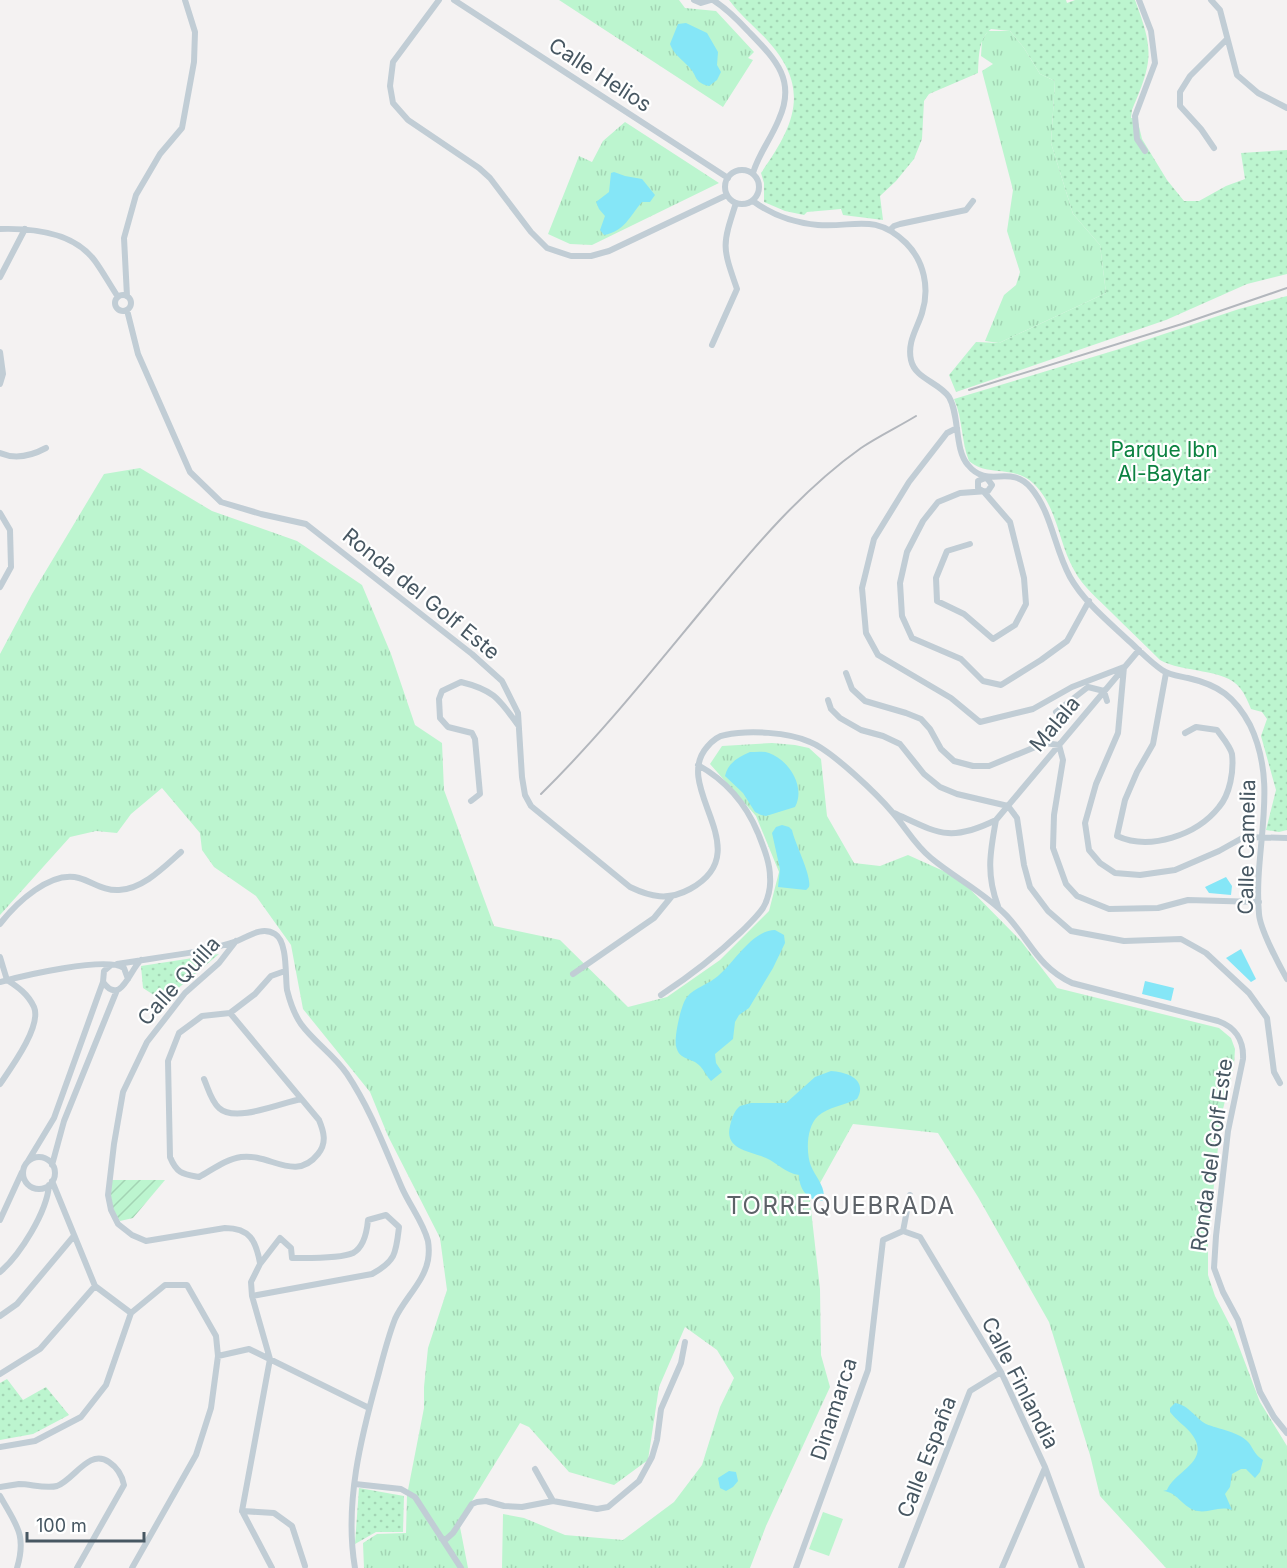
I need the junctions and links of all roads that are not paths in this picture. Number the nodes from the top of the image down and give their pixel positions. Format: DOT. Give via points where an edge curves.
graph roads {
  1 [pos="185,0"];
  2 [pos="439,0"];
  3 [pos="454,0"];
  4 [pos="694,0"];
  5 [pos="712,0"];
  6 [pos="1138,0"];
  7 [pos="1211,0"];
  8 [pos="1227,39"];
  9 [pos="1287,108"];
  10 [pos="1214,148"];
  11 [pos="1145,151"];
  12 [pos="753,173"];
  13 [pos="728,178"];
  14 [pos="727,195"];
  15 [pos="753,201"];
  16 [pos="973,201"];
  17 [pos="736,203"];
  18 [pos="0,229"];
  19 [pos="25,229"];
  20 [pos="890,230"];
  21 [pos="0,277"];
  22 [pos="127,296"];
  23 [pos="118,297"];
  24 [pos="127,310"];
  25 [pos="712,345"];
  26 [pos="0,352"];
  27 [pos="0,384"];
  28 [pos="957,428"];
  29 [pos="46,448"];
  30 [pos="0,453"];
  31 [pos="986,478"];
  32 [pos="984,492"];
  33 [pos="0,513"];
  34 [pos="970,544"];
  35 [pos="0,587"];
  36 [pos="1089,601"];
  37 [pos="1138,650"];
  38 [pos="1124,668"];
  39 [pos="846,673"];
  40 [pos="1166,673"];
  41 [pos="1104,691"];
  42 [pos="828,700"];
  43 [pos="1107,701"];
  44 [pos="1056,712"];
  45 [pos="519,726"];
  46 [pos="1185,733"];
  47 [pos="1059,745"];
  48 [pos="698,765"];
  49 [pos="471,801"];
  50 [pos="1008,806"];
  51 [pos="892,812"];
  52 [pos="996,820"];
  53 [pos="1261,838"];
  54 [pos="1287,838"];
  55 [pos="181,852"];
  56 [pos="990,883"];
  57 [pos="979,893"];
  58 [pos="672,896"];
  59 [pos="1259,902"];
  60 [pos="998,907"];
  61 [pos="0,924"];
  62 [pos="236,941"];
  63 [pos="0,957"];
  64 [pos="141,960"];
  65 [pos="115,964"];
  66 [pos="88,966"];
  67 [pos="285,971"];
  68 [pos="573,974"];
  69 [pos="103,978"];
  70 [pos="128,979"];
  71 [pos="1287,979"];
  72 [pos="4,981"];
  73 [pos="0,988"];
  74 [pos="117,990"];
  75 [pos="661,995"];
  76 [pos="230,1013"];
  77 [pos="204,1079"];
  78 [pos="1280,1083"];
  79 [pos="0,1084"];
  80 [pos="301,1100"];
  81 [pos="26,1164"];
  82 [pos="52,1165"];
  83 [pos="50,1183"];
  84 [pos="910,1195"];
  85 [pos="0,1220"];
  86 [pos="903,1231"];
  87 [pos="74,1237"];
  88 [pos="260,1264"];
  89 [pos="0,1272"];
  90 [pos="95,1286"];
  91 [pos="252,1296"];
  92 [pos="131,1313"];
  93 [pos="0,1316"];
  94 [pos="685,1342"];
  95 [pos="218,1356"];
  96 [pos="270,1359"];
  97 [pos="1001,1372"];
  98 [pos="0,1374"];
  99 [pos="369,1408"];
  100 [pos="1287,1433"];
  101 [pos="0,1447"];
  102 [pos="1045,1467"];
  103 [pos="535,1469"];
  104 [pos="355,1484"];
  105 [pos="0,1487"];
  106 [pos="0,1496"];
  107 [pos="554,1501"];
  108 [pos="243,1511"];
  109 [pos="444,1541"];
  110 [pos="305,1566"];
  111 [pos="17,1568"];
  112 [pos="77,1568"];
  113 [pos="132,1568"];
  114 [pos="272,1568"];
  115 [pos="355,1568"];
  116 [pos="461,1568"];
  117 [pos="796,1568"];
  118 [pos="901,1568"];
  119 [pos="1002,1568"];
  120 [pos="1082,1568"];
  1 -- 22 [label="street" via="195,32 194,62 182,128 160,154 136,195 124,238"];
  2 -- 14 [label="street" via="393,62 393,103 408,120 490,178 547,248 571,256 609,251"];
  3 -- 13 [label="street, Calle Helios"];
  4 -- 5 [label="street"];
  5 -- 12 [label="street" via="735,16 768,50 779,64 784,81 780,118"];
  6 -- 11 [label="street" via="1151,32 1155,63 1135,116 1137,139"];
  7 -- 8 [label="street" via="1220,10"];
  8 -- 9 [label="street" via="1237,75 1258,93"];
  8 -- 10 [label="street" via="1190,76 1180,92 1180,106"];
  12 -- 13 [label="street" via="736,171"];
  12 -- 15 [label="street" via="760,187"];
  13 -- 14 [label="street"];
  14 -- 17 [label="street"];
  15 -- 17 [label="street"];
  15 -- 20 [label="street" via="787,220 819,225 863,222"];
  16 -- 20 [label="street" via="966,210 900,224"];
  17 -- 25 [label="street" via="724,244 737,289"];
  18 -- 19 [label="street"];
  19 -- 21 [label="street"];
  19 -- 23 [label="street" via="71,240 94,259"];
  20 -- 28 [label="street" via="913,250 922,268 926,291 909,347 911,363 949,398"];
  22 -- 23 [label="street"];
  22 -- 24 [label="street" via="131,304"];
  23 -- 24 [label="street" via="117,308"];
  24 -- 45 [label="street, Ronda del Golf Este" via="138,354 190,472 221,502 306,524 502,681 518,712"];
  26 -- 27 [label="street"];
  28 -- 31 [label="street" via="965,462"];
  28 -- 38 [label="street" via="947,433 909,482 874,539 862,588 866,633 878,655 951,698 980,722 1034,709 1072,687"];
  29 -- 30 [label="street" via="10,458"];
  31 -- 32 [label="street" via="992,485"];
  31 -- 32 [label="street" via="977,483"];
  31 -- 36 [label="street, Calle Camelia" via="1009,475 1029,485 1047,513 1070,577"];
  32 -- 34 [label="street" via="1010,522 1026,604 1015,625 993,639 964,614 937,602 936,578 947,551"];
  32 -- 36 [label="street" via="960,493 938,502 923,520 907,552 900,583 902,616 912,638 962,659 983,681 1000,685 1067,641"];
  33 -- 35 [label="street" via="10,530 11,567"];
  36 -- 37 [label="street, Calle Camelia"];
  37 -- 38 [label="street, Malala"];
  37 -- 40 [label="street, Calle Camelia"];
  38 -- 41 [label="street, Malala"];
  38 -- 53 [label="street" via="1118,733 1096,784 1085,823 1089,850 1115,873 1140,875 1175,870 1244,837"];
  39 -- 47 [label="street" via="852,688 865,701 921,719 940,749 954,761 989,766 1045,743"];
  40 -- 46 [label="street" via="1153,744 1125,800 1117,836 1129,842 1170,839 1198,826 1220,807 1232,777 1232,751 1217,730 1196,727"];
  40 -- 53 [label="street, Calle Camelia" via="1220,689 1237,703 1247,720 1264,766 1266,795"];
  41 -- 43 [label="street"];
  41 -- 44 [label="street" via="1088,687"];
  41 -- 47 [label="street, Malala"];
  42 -- 50 [label="street" via="840,718 900,744 940,787"];
  45 -- 49 [label="street" via="487,690 461,682 442,691 440,718 448,727 472,733 475,739 480,794"];
  45 -- 58 [label="street, Ronda del Golf Este" via="522,777 531,806 630,887 647,895"];
  47 -- 50 [label="street, Malala"];
  47 -- 59 [label="street" via="1063,760 1053,848 1066,884 1077,896 1109,909 1158,908 1188,900"];
  48 -- 51 [label="street, Ronda del Golf Este" via="702,752 721,736 738,732 800,738 822,749"];
  48 -- 58 [label="street" via="701,791 715,832 716,860 705,879"];
  48 -- 75 [label="street" via="727,786 745,807 764,848 770,888 764,907 714,958"];
  50 -- 52 [label="street, Malala"];
  50 -- 78 [label="street" via="1017,818 1030,887 1048,911 1071,931 1124,941 1181,939 1206,953 1249,993 1267,1018 1274,1071"];
  51 -- 52 [label="street" via="929,830 950,834 973,831"];
  51 -- 57 [label="street, Ronda del Golf Este" via="931,858"];
  52 -- 56 [label="street" via="989,859"];
  53 -- 54 [label="street"];
  53 -- 59 [label="street, Calle Camelia"];
  55 -- 61 [label="street" via="135,887 106,889 63,876 42,885"];
  56 -- 57 [label="street"];
  56 -- 60 [label="street"];
  57 -- 60 [label="street, Ronda del Golf Este"];
  58 -- 68 [label="street" via="654,918"];
  59 -- 71 [label="street, Calle Camelia" via="1259,917"];
  60 -- 100 [label="street, Ronda del Golf Este" via="1043,963 1060,977 1228,1024 1236,1032 1243,1059 1228,1131 1214,1269 1238,1320 1260,1392"];
  62 -- 64 [label="street"];
  62 -- 67 [label="street" via="261,931 274,933 284,947"];
  62 -- 88 [label="street, Calle Quilla" via="219,963 185,993 147,1042 123,1092 108,1195 118,1224 132,1235 146,1241 237,1228 251,1237"];
  63 -- 72 [label="street"];
  64 -- 65 [label="street"];
  64 -- 70 [label="street"];
  65 -- 66 [label="street"];
  65 -- 69 [label="street" via="106,968"];
  65 -- 70 [label="street" via="124,968"];
  66 -- 69 [label="street"];
  66 -- 72 [label="street" via="48,970"];
  67 -- 76 [label="street" via="271,976"];
  67 -- 99 [label="street" via="291,1005 301,1023 346,1072 367,1107 428,1243 424,1270 396,1317"];
  69 -- 74 [label="street" via="109,988"];
  69 -- 81 [label="street" via="54,1118"];
  70 -- 74 [label="street"];
  72 -- 73 [label="street"];
  72 -- 79 [label="street" via="22,989 35,1009 34,1027"];
  74 -- 82 [label="street" via="64,1121"];
  76 -- 80 [label="street"];
  76 -- 80 [label="street" via="201,1016 179,1033 168,1061 170,1157 174,1167 200,1178 240,1157 304,1166 323,1148 324,1133 319,1120"];
  77 -- 80 [label="street" via="219,1108 228,1113 239,1115"];
  81 -- 82 [label="street" via="40,1157"];
  81 -- 83 [label="street" via="23,1176 29,1185 39,1189"];
  81 -- 85 [label="street"];
  82 -- 83 [label="street"];
  83 -- 87 [label="street"];
  83 -- 89 [label="street" via="30,1232"];
  84 -- 86 [label="street"];
  86 -- 97 [label="street, Calle Finlandia" via="920,1237"];
  86 -- 117 [label="street, Dinamarca" via="883,1240 868,1371"];
  87 -- 90 [label="street"];
  87 -- 93 [label="street" via="17,1304"];
  88 -- 91 [label="street" via="251,1282"];
  88 -- 91 [label="street" via="280,1238 291,1248 292,1258 323,1258 352,1253 361,1245 368,1220 386,1215 399,1227 397,1251 387,1266 372,1274"];
  90 -- 92 [label="street"];
  90 -- 98 [label="street" via="40,1349"];
  91 -- 96 [label="street"];
  92 -- 95 [label="street" via="165,1285 187,1285 216,1336"];
  92 -- 101 [label="street" via="106,1385 81,1417 35,1441"];
  94 -- 107 [label="street" via="681,1363 661,1409 652,1457 639,1481 608,1507 597,1509"];
  95 -- 96 [label="street" via="249,1349"];
  95 -- 113 [label="street" via="211,1408 195,1455"];
  96 -- 99 [label="street"];
  96 -- 108 [label="street"];
  97 -- 102 [label="street, Calle Finlandia"];
  97 -- 118 [label="street, Calle España" via="970,1391"];
  99 -- 104 [label="street"];
  102 -- 119 [label="street"];
  102 -- 120 [label="street, Calle Finlandia"];
  103 -- 107 [label="street"];
  104 -- 109 [label="street" via="409,1492"];
  104 -- 115 [label="street" via="351,1548"];
  105 -- 112 [label="street" via="57,1486 85,1463 97,1459 106,1459 115,1466 124,1485"];
  106 -- 111 [label="street" via="21,1534"];
  107 -- 109 [label="street" via="522,1507 477,1502"];
  108 -- 110 [label="street" via="274,1513 292,1526"];
  108 -- 114 [label="street"];
  109 -- 116 [label="street"];
}
